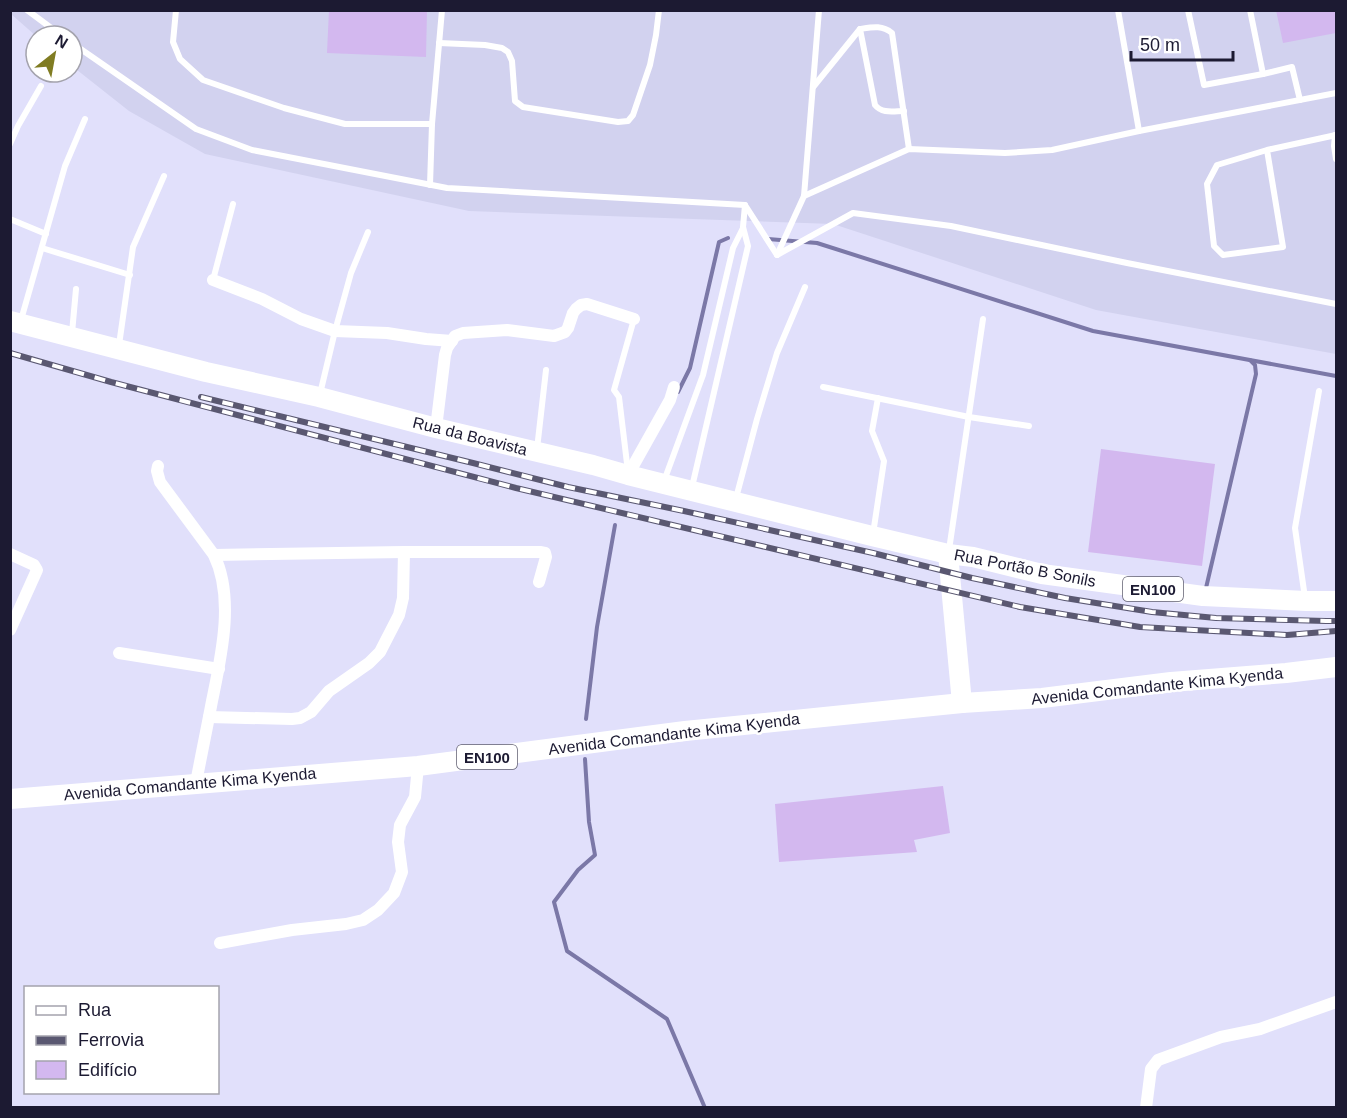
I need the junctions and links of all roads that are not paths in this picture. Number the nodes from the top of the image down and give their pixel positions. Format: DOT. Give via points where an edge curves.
graph roads {
  1 [pos="27,10"];
  2 [pos="176,10"];
  3 [pos="442,10"];
  4 [pos="659,10"];
  5 [pos="819,10"];
  6 [pos="1118,10"];
  7 [pos="1188,10"];
  8 [pos="1250,10"];
  9 [pos="46,24"];
  10 [pos="861,29"];
  11 [pos="439,43"];
  12 [pos="84,52"];
  13 [pos="1263,74"];
  14 [pos="41,86"];
  15 [pos="814,86"];
  16 [pos="1336,93"];
  17 [pos="1300,100"];
  18 [pos="904,111"];
  19 [pos="86,119"];
  20 [pos="432,124"];
  21 [pos="1139,131"];
  22 [pos="1336,135"];
  23 [pos="10,144"];
  24 [pos="909,149"];
  25 [pos="1267,150"];
  26 [pos="1336,159"];
  27 [pos="164,176"];
  28 [pos="430,184"];
  29 [pos="804,196"];
  30 [pos="233,204"];
  31 [pos="745,205"];
  32 [pos="10,219"];
  33 [pos="743,227"];
  34 [pos="368,232"];
  35 [pos="46,234"];
  36 [pos="42,248"];
  37 [pos="777,255"];
  38 [pos="130,275"];
  39 [pos="213,280"];
  40 [pos="805,287"];
  41 [pos="75,289"];
  42 [pos="1336,304"];
  43 [pos="634,320"];
  44 [pos="983,320"];
  45 [pos="15,322"];
  46 [pos="335,331"];
  47 [pos="72,336"];
  48 [pos="452,341"];
  49 [pos="119,350"];
  50 [pos="546,370"];
  51 [pos="674,387"];
  52 [pos="823,387"];
  53 [pos="1319,391"];
  54 [pos="319,397"];
  55 [pos="878,398"];
  56 [pos="969,417"];
  57 [pos="1029,426"];
  58 [pos="436,428"];
  59 [pos="536,452"];
  60 [pos="158,466"];
  61 [pos="628,475"];
  62 [pos="663,484"];
  63 [pos="691,491"];
  64 [pos="735,502"];
  65 [pos="873,536"];
  66 [pos="939,551"];
  67 [pos="404,552"];
  68 [pos="10,554"];
  69 [pos="214,555"];
  70 [pos="539,582"];
  71 [pos="1306,601"];
  72 [pos="1336,601"];
  73 [pos="10,630"];
  74 [pos="119,653"];
  75 [pos="1336,667"];
  76 [pos="219,669"];
  77 [pos="962,703"];
  78 [pos="209,717"];
  79 [pos="418,766"];
  80 [pos="196,783"];
  81 [pos="10,799"];
  82 [pos="220,943"];
  83 [pos="1336,1002"];
  84 [pos="1146,1107"];
  1 -- 9 [label="lane"];
  2 -- 20 [label="lane" via="173,42 180,59 204,80 345,124"];
  3 -- 11 [label="lane"];
  4 -- 11 [label="lane" via="650,65 633,115 618,122 523,106 515,101 508,52 485,45"];
  5 -- 15 [label="lane"];
  6 -- 21 [label="lane"];
  7 -- 13 [label="lane" via="1204,85"];
  8 -- 13 [label="lane"];
  10 -- 15 [label="lane"];
  10 -- 18 [label="lane" via="877,109"];
  10 -- 18 [label="lane" via="880,27 892,33"];
  11 -- 20 [label="lane"];
  12 -- 28 [label="lane" via="196,129 252,150"];
  13 -- 17 [label="lane" via="1292,67"];
  14 -- 23 [label="lane"];
  15 -- 29 [label="lane"];
  16 -- 17 [label="lane"];
  17 -- 21 [label="lane"];
  18 -- 24 [label="lane"];
  19 -- 35 [label="lane" via="65,166"];
  20 -- 28 [label="lane"];
  21 -- 24 [label="lane" via="1052,150 1005,153"];
  22 -- 25 [label="lane"];
  22 -- 26 [label="lane"];
  24 -- 29 [label="lane"];
  25 -- 25 [label="lane" via="1217,165 1207,184 1214,246 1223,255 1282,247"];
  27 -- 38 [label="lane" via="133,247"];
  28 -- 31 [label="lane"];
  29 -- 37 [label="lane"];
  30 -- 39 [label="lane"];
  31 -- 33 [label="lane"];
  31 -- 37 [label="lane"];
  32 -- 35 [label="lane"];
  33 -- 62 [label="lane" via="733,248 703,375"];
  33 -- 63 [label="lane" via="748,246"];
  34 -- 46 [label="lane" via="351,273"];
  35 -- 36 [label="lane"];
  36 -- 38 [label="lane"];
  36 -- 45 [label="lane"];
  37 -- 42 [label="lane" via="853,213 951,226"];
  38 -- 49 [label="lane"];
  39 -- 46 [label="street"];
  40 -- 64 [label="lane" via="777,353"];
  41 -- 47 [label="lane"];
  43 -- 48 [label="street" via="586,304 573,313 565,332 554,336 507,330 459,334"];
  43 -- 61 [label="lane" via="614,390 619,397"];
  44 -- 56 [label="lane"];
  45 -- 47 [label="main road, Rua da Boavista"];
  46 -- 48 [label="street"];
  46 -- 54 [label="lane"];
  47 -- 49 [label="main road, Rua da Boavista"];
  48 -- 58 [label="street" via="445,355"];
  49 -- 54 [label="main road, Rua da Boavista"];
  50 -- 59 [label="lane"];
  51 -- 61 [label="street"];
  52 -- 55 [label="lane"];
  53 -- 71 [label="lane" via="1295,528"];
  54 -- 58 [label="main road, Rua da Boavista"];
  55 -- 56 [label="lane"];
  55 -- 65 [label="lane" via="872,431 884,461"];
  56 -- 57 [label="lane"];
  56 -- 66 [label="lane"];
  58 -- 59 [label="main road, Rua da Boavista"];
  59 -- 61 [label="main road, Rua da Boavista"];
  60 -- 69 [label="street" via="160,482"];
  61 -- 62 [label="main road, Rua da Boavista"];
  62 -- 63 [label="main road, Rua da Boavista"];
  63 -- 64 [label="main road, Rua da Boavista"];
  64 -- 65 [label="main road, Rua da Boavista"];
  65 -- 66 [label="main road, Rua da Boavista"];
  66 -- 71 [label="main road, Rua Portão B Sonils / EN100" via="1042,574 1203,596"];
  66 -- 77 [label="main road"];
  67 -- 69 [label="street"];
  67 -- 70 [label="street" via="542,552 546,557"];
  67 -- 78 [label="street" via="405,581 399,615 380,652 369,663 329,691 306,716"];
  68 -- 73 [label="street" via="37,570"];
  69 -- 76 [label="street" via="223,580 225,619"];
  71 -- 72 [label="main road, Rua Portão B Sonils / EN100"];
  74 -- 76 [label="street"];
  75 -- 77 [label="main road, Avenida Comandante Kima Kyenda"];
  76 -- 78 [label="street"];
  77 -- 79 [label="main road, Avenida Comandante Kima Kyenda / EN100" via="685,731"];
  78 -- 80 [label="street"];
  79 -- 80 [label="main road, Avenida Comandante Kima Kyenda / EN100"];
  79 -- 82 [label="street" via="415,797 400,825 402,872 394,893 378,910 363,920 346,924"];
  80 -- 81 [label="main road, Avenida Comandante Kima Kyenda / EN100"];
  83 -- 84 [label="street" via="1260,1029 1221,1036 1158,1060 1151,1069"];
}
